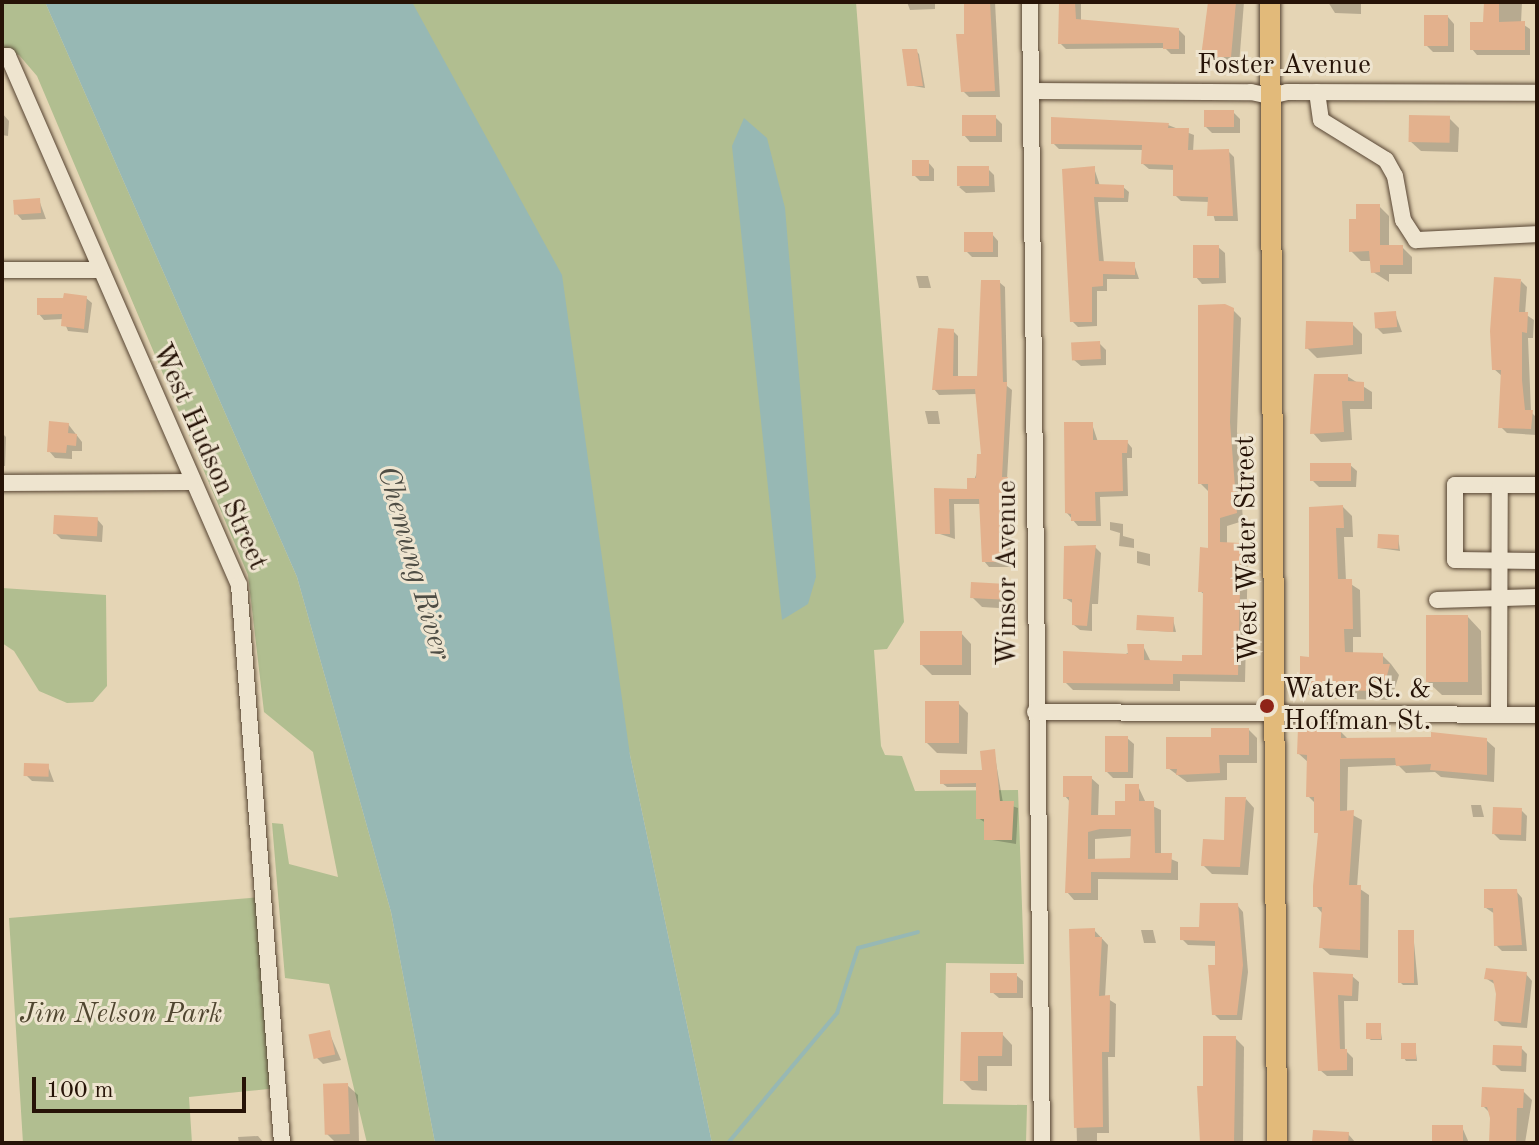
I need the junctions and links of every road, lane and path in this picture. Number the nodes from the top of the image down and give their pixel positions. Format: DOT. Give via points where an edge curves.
graph roads {
  1 [pos="1030,2"];
  2 [pos="1270,2"];
  3 [pos="5,56"];
  4 [pos="1031,91"];
  5 [pos="1317,92"];
  6 [pos="1537,93"];
  7 [pos="1270,96"];
  8 [pos="1537,234"];
  9 [pos="2,270"];
  10 [pos="99,270"];
  11 [pos="190,482"];
  12 [pos="2,483"];
  13 [pos="1500,485"];
  14 [pos="1537,485"];
  15 [pos="1499,560"];
  16 [pos="1537,561"];
  17 [pos="1537,597"];
  18 [pos="1500,598"];
  19 [pos="1437,600"];
  20 [pos="1035,712"];
  21 [pos="1278,714"];
  22 [pos="1499,715"];
  23 [pos="1537,715"];
  24 [pos="282,1143"];
  25 [pos="1042,1143"];
  26 [pos="1277,1143"];
  1 -- 4 [label="street, Winsor Avenue"];
  2 -- 7 [label="main road, West Water Street"];
  3 -- 10 [label="street, West Hudson Street"];
  4 -- 7 [label="street, Foster Avenue"];
  4 -- 20 [label="street, Winsor Avenue"];
  5 -- 6 [label="street, Foster Avenue"];
  5 -- 7 [label="street, Foster Avenue"];
  5 -- 8 [label="street" via="1321,120 1386,160 1395,176 1403,220 1416,240"];
  7 -- 21 [label="main road, West Water Street"];
  9 -- 10 [label="street"];
  10 -- 11 [label="street, West Hudson Street"];
  11 -- 12 [label="street"];
  11 -- 24 [label="street, West Hudson Street" via="233,567 244,609 245,708"];
  13 -- 14 [label="street"];
  13 -- 15 [label="street"];
  13 -- 15 [label="street" via="1455,485 1455,560"];
  15 -- 16 [label="street"];
  15 -- 18 [label="street"];
  17 -- 18 [label="street"];
  18 -- 19 [label="street"];
  18 -- 22 [label="street"];
  20 -- 21 [label="street"];
  20 -- 25 [label="street, Winsor Avenue"];
  21 -- 22 [label="street"];
  21 -- 26 [label="main road, West Water Street"];
  22 -- 23 [label="street"];
}
